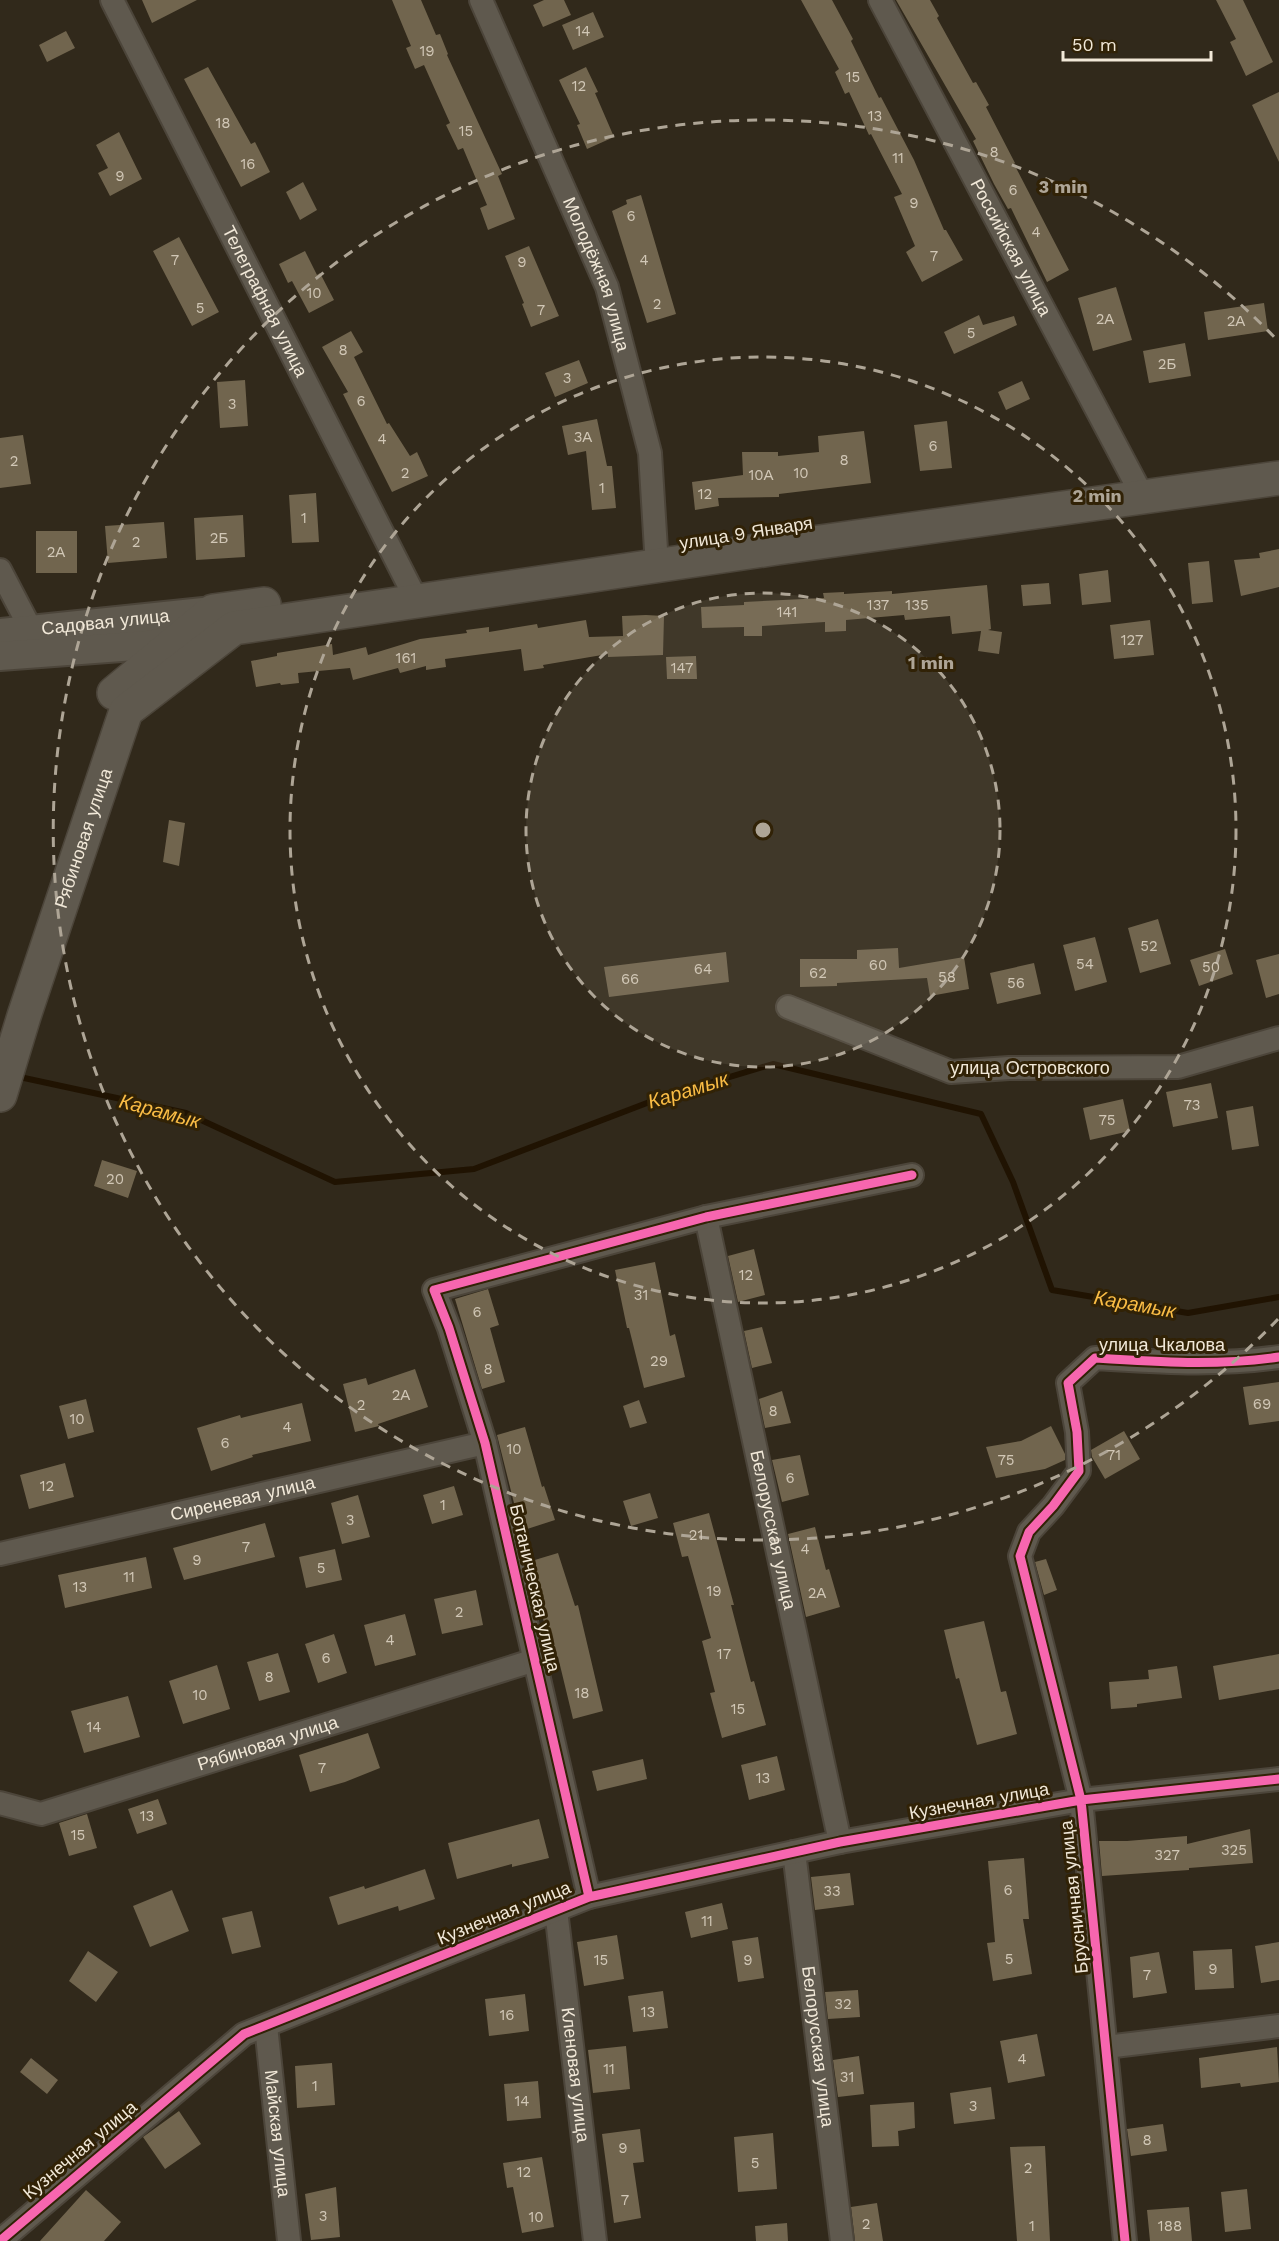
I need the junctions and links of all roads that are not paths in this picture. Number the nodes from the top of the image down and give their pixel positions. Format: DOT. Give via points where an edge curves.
graph roads {
  1 [pos="112,0"];
  2 [pos="481,0"];
  3 [pos="880,0"];
  4 [pos="1279,460"];
  5 [pos="1279,478"];
  6 [pos="1138,488"];
  7 [pos="657,556"];
  8 [pos="0,570"];
  9 [pos="413,592"];
  10 [pos="224,619"];
  11 [pos="0,633"];
  12 [pos="180,638"];
  13 [pos="38,642"];
  14 [pos="0,656"];
  15 [pos="788,1007"];
  16 [pos="10,1017"];
  17 [pos="1279,1038"];
  18 [pos="0,1095"];
  19 [pos="912,1175"];
  20 [pos="706,1217"];
  21 [pos="1279,1357"];
  22 [pos="485,1443"];
  23 [pos="0,1554"];
  24 [pos="1020,1556"];
  25 [pos="535,1660"];
  26 [pos="1279,1779"];
  27 [pos="1081,1800"];
  28 [pos="0,1803"];
  29 [pos="840,1842"];
  30 [pos="795,1852"];
  31 [pos="590,1897"];
  32 [pos="556,1910"];
  33 [pos="266,2026"];
  34 [pos="1279,2026"];
  35 [pos="1106,2047"];
  36 [pos="0,2241"];
  37 [pos="289,2241"];
  38 [pos="595,2241"];
  39 [pos="842,2241"];
  40 [pos="1125,2241"];
  1 -- 9 [label="street, Телеграфная улица"];
  2 -- 7 [label="street, Молодёжная улица" via="608,287 650,453"];
  3 -- 6 [label="street, Российская улица"];
  4 -- 6 [label="main road, улица 9 Января"];
  5 -- 6 [label="main road, улица 9 Января"];
  6 -- 7 [label="main road, улица 9 Января"];
  7 -- 9 [label="main road, улица 9 Января"];
  8 -- 13 [label="street"];
  9 -- 10 [label="main road, улица 9 Января"];
  10 -- 12 [label="main road"];
  10 -- 13 [label="street, Садовая улица"];
  10 -- 16 [label="main road, Рябиновая улица" via="126,711"];
  11 -- 13 [label="street, Садовая улица"];
  12 -- 13 [label="street" via="148,645"];
  12 -- 16 [label="main road" via="105,701"];
  13 -- 14 [label="street, Садовая улица"];
  15 -- 17 [label="street, улица Островского" via="951,1072 1178,1067"];
  16 -- 18 [label="main road, Рябиновая улица"];
  19 -- 20 [label="street"];
  20 -- 22 [label="street, Ботаническая улица" via="434,1290"];
  20 -- 29 [label="street, Белорусская улица"];
  21 -- 24 [label="street, улица Чкалова" via="1177,1364 1095,1358 1068,1383 1079,1471 1029,1532"];
  22 -- 23 [label="street, Сиреневая улица"];
  22 -- 25 [label="street, Ботаническая улица"];
  24 -- 27 [label="street, Брусничная улица"];
  25 -- 28 [label="street, Рябиновая улица" via="41,1814"];
  25 -- 31 [label="street, Ботаническая улица"];
  26 -- 27 [label="street, Кузнечная улица"];
  27 -- 29 [label="street, Кузнечная улица"];
  27 -- 35 [label="street, Брусничная улица"];
  29 -- 30 [label="street, Кузнечная улица"];
  30 -- 31 [label="street, Кузнечная улица"];
  30 -- 39 [label="street, Белорусская улица"];
  31 -- 32 [label="street, Кузнечная улица"];
  32 -- 33 [label="street, Кузнечная улица"];
  32 -- 38 [label="street, Кленовая улица"];
  33 -- 36 [label="street, Кузнечная улица" via="244,2034"];
  33 -- 37 [label="street, Майская улица"];
  34 -- 35 [label="street"];
  35 -- 40 [label="street, Брусничная улица"];
}
